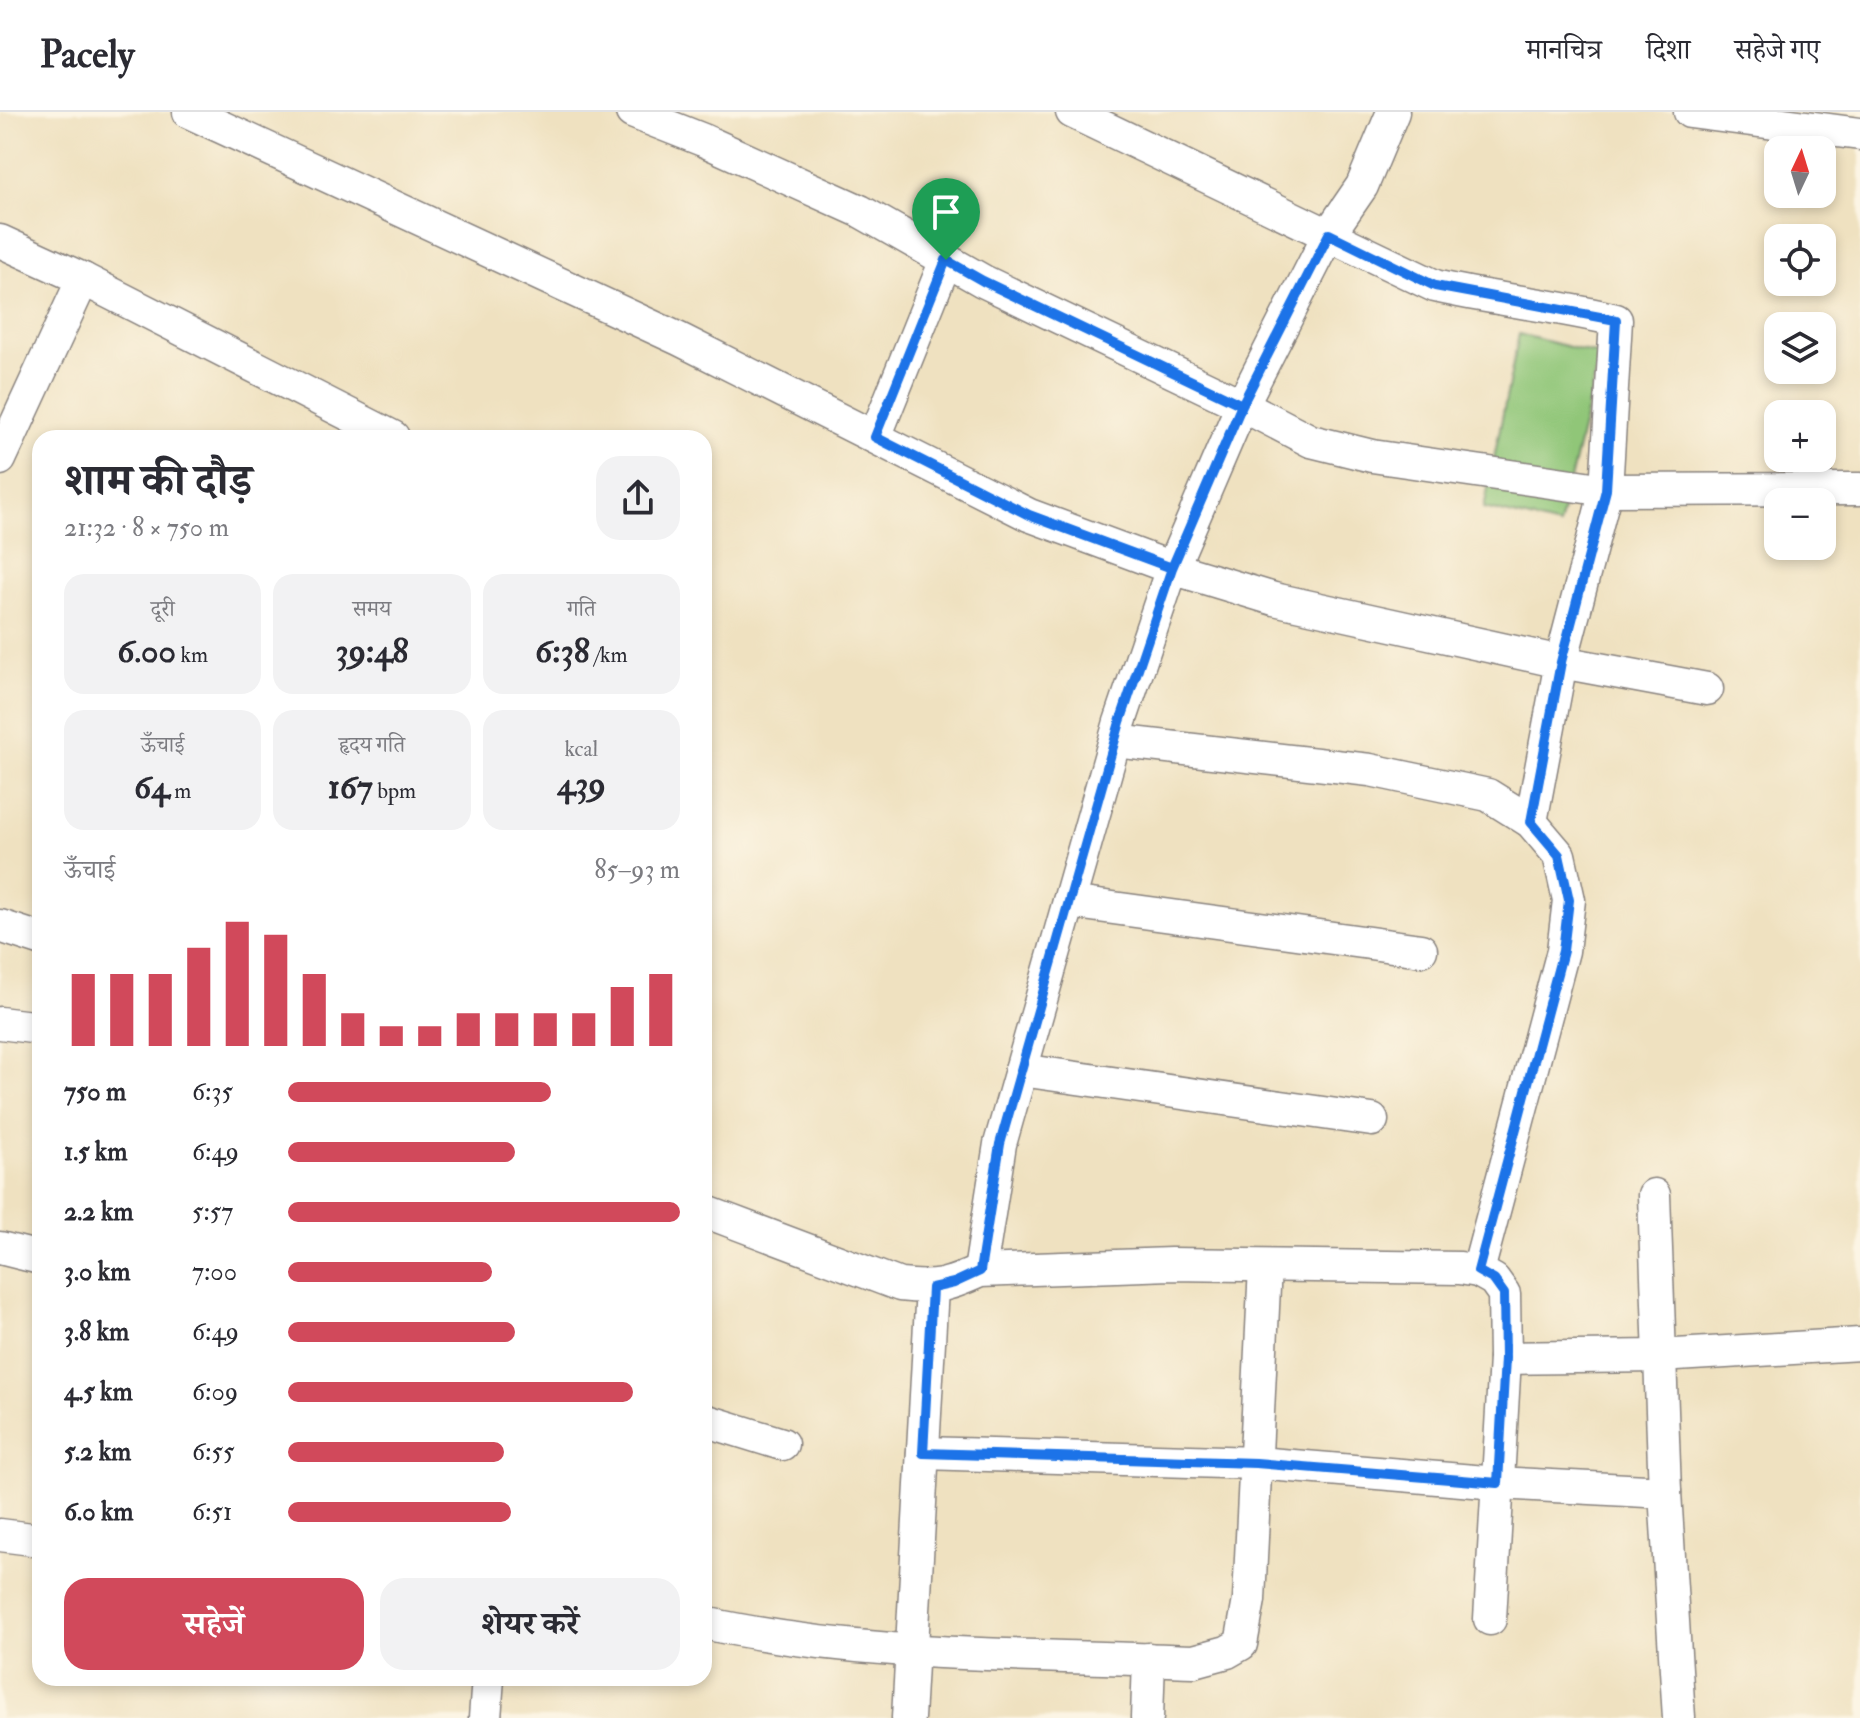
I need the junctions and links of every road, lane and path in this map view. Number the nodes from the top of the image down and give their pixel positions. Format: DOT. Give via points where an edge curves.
graph roads {
  1 [pos="189,112"];
  2 [pos="632,112"];
  3 [pos="1072,112"];
  4 [pos="1393,112"];
  5 [pos="1690,112"];
  6 [pos="1847,125"];
  7 [pos="1329,234"];
  8 [pos="0,241"];
  9 [pos="946,260"];
  10 [pos="83,279"];
  11 [pos="1242,405"];
  12 [pos="379,430"];
  13 [pos="875,437"];
  14 [pos="0,459"];
  15 [pos="1860,489"];
  16 [pos="1606,490"];
  17 [pos="1172,568"];
  18 [pos="1561,662"];
  19 [pos="1707,689"];
  20 [pos="1115,741"];
  21 [pos="1531,822"];
  22 [pos="1069,902"];
  23 [pos="0,926"];
  24 [pos="32,936"];
  25 [pos="1421,950"];
  26 [pos="0,1023"];
  27 [pos="32,1027"];
  28 [pos="1021,1070"];
  29 [pos="1372,1120"];
  30 [pos="1654,1195"];
  31 [pos="712,1214"];
  32 [pos="0,1248"];
  33 [pos="32,1256"];
  34 [pos="1265,1266"];
  35 [pos="980,1271"];
  36 [pos="1478,1271"];
  37 [pos="932,1288"];
  38 [pos="1860,1344"];
  39 [pos="1659,1356"];
  40 [pos="1505,1358"];
  41 [pos="712,1422"];
  42 [pos="782,1444"];
  43 [pos="923,1453"];
  44 [pos="1256,1463"];
  45 [pos="1498,1483"];
  46 [pos="1665,1492"];
  47 [pos="0,1535"];
  48 [pos="32,1539"];
  49 [pos="1490,1619"];
  50 [pos="712,1625"];
  51 [pos="912,1651"];
  52 [pos="1149,1659"];
  53 [pos="487,1686"];
  54 [pos="485,1718"];
  55 [pos="908,1718"];
  56 [pos="1147,1718"];
  57 [pos="1679,1718"];
  1 -- 13 [label="street" via="679,339"];
  2 -- 9 [label="street" via="860,211"];
  3 -- 7 [label="street"];
  4 -- 7 [label="street" via="1362,186"];
  5 -- 6 [label="street"];
  7 -- 11 [label="street"];
  7 -- 16 [label="street" via="1435,286 1616,320"];
  8 -- 10 [label="street"];
  9 -- 11 [label="street"];
  9 -- 13 [label="street"];
  10 -- 12 [label="street"];
  10 -- 14 [label="street"];
  11 -- 16 [label="street" via="1311,441 1372,456"];
  11 -- 17 [label="street"];
  13 -- 17 [label="street" via="1029,515"];
  15 -- 16 [label="street"];
  16 -- 18 [label="street"];
  17 -- 18 [label="street" via="1274,599"];
  17 -- 20 [label="street"];
  18 -- 19 [label="street"];
  18 -- 21 [label="street"];
  20 -- 21 [label="street" via="1370,770 1488,795"];
  20 -- 22 [label="street"];
  21 -- 36 [label="street" via="1559,855 1569,900 1563,951"];
  22 -- 25 [label="street"];
  22 -- 28 [label="street"];
  23 -- 24 [label="street"];
  26 -- 27 [label="street"];
  28 -- 29 [label="street"];
  28 -- 35 [label="street" via="1000,1144"];
  30 -- 39 [label="street"];
  31 -- 37 [label="street" via="900,1285"];
  32 -- 33 [label="street"];
  34 -- 35 [label="street"];
  34 -- 36 [label="street"];
  34 -- 44 [label="street"];
  35 -- 37 [label="street"];
  36 -- 40 [label="street" via="1504,1294"];
  37 -- 43 [label="street"];
  38 -- 39 [label="street"];
  39 -- 40 [label="street"];
  39 -- 46 [label="street"];
  40 -- 45 [label="street"];
  41 -- 42 [label="street"];
  43 -- 44 [label="street"];
  43 -- 51 [label="street"];
  44 -- 45 [label="street"];
  44 -- 52 [label="street" via="1249,1600 1241,1644 1194,1661"];
  45 -- 46 [label="street"];
  45 -- 49 [label="street"];
  46 -- 57 [label="street"];
  47 -- 48 [label="street"];
  50 -- 51 [label="street"];
  51 -- 52 [label="street"];
  51 -- 55 [label="street"];
  52 -- 56 [label="street"];
  53 -- 54 [label="street"];
}
